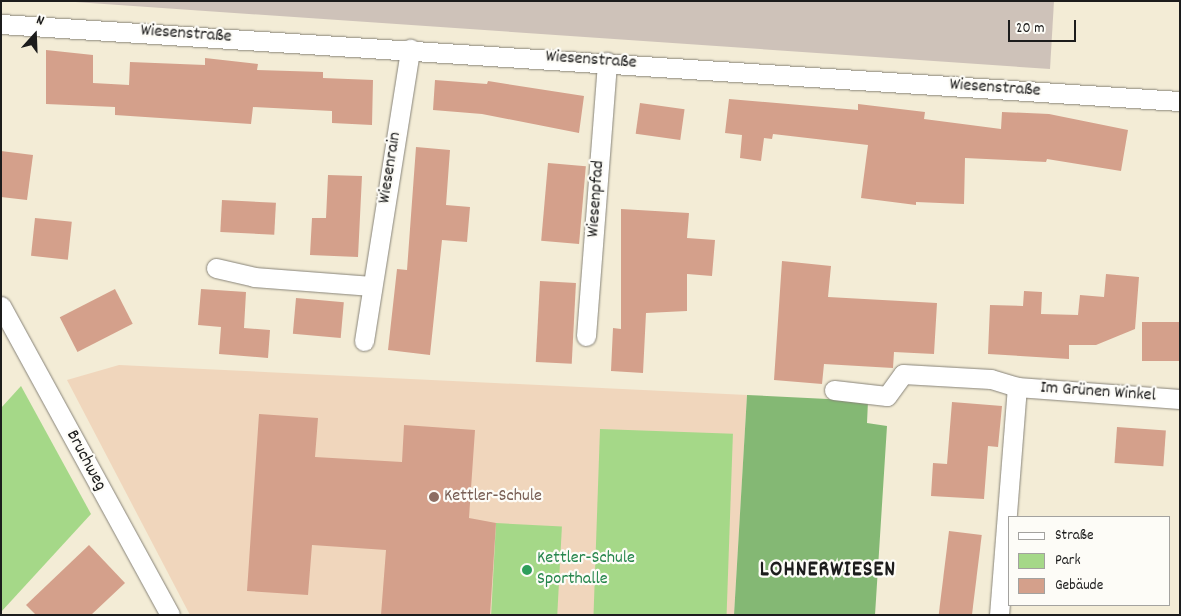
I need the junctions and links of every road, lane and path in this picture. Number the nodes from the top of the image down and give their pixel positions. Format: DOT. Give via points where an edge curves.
graph roads {
  1 [pos="1,24"];
  2 [pos="410,49"];
  3 [pos="607,62"];
  4 [pos="1180,101"];
  5 [pos="216,268"];
  6 [pos="372,286"];
  7 [pos="1,306"];
  8 [pos="586,336"];
  9 [pos="364,341"];
  10 [pos="1017,387"];
  11 [pos="834,390"];
  12 [pos="1180,399"];
  13 [pos="170,615"];
  14 [pos="999,615"];
  1 -- 2 [label="street, Wiesenstraße"];
  2 -- 3 [label="street, Wiesenstraße"];
  2 -- 6 [label="street, Wiesenrain"];
  3 -- 4 [label="street, Wiesenstraße"];
  3 -- 8 [label="street, Wiesenpfad"];
  5 -- 6 [label="street" via="254,277"];
  6 -- 9 [label="street, Wiesenrain"];
  7 -- 13 [label="street, Bruchweg"];
  10 -- 11 [label="street, Im Grünen Winkel" via="991,379 903,374 887,396"];
  10 -- 12 [label="street, Im Grünen Winkel"];
  10 -- 14 [label="street, Im Grünen Winkel"];
}
